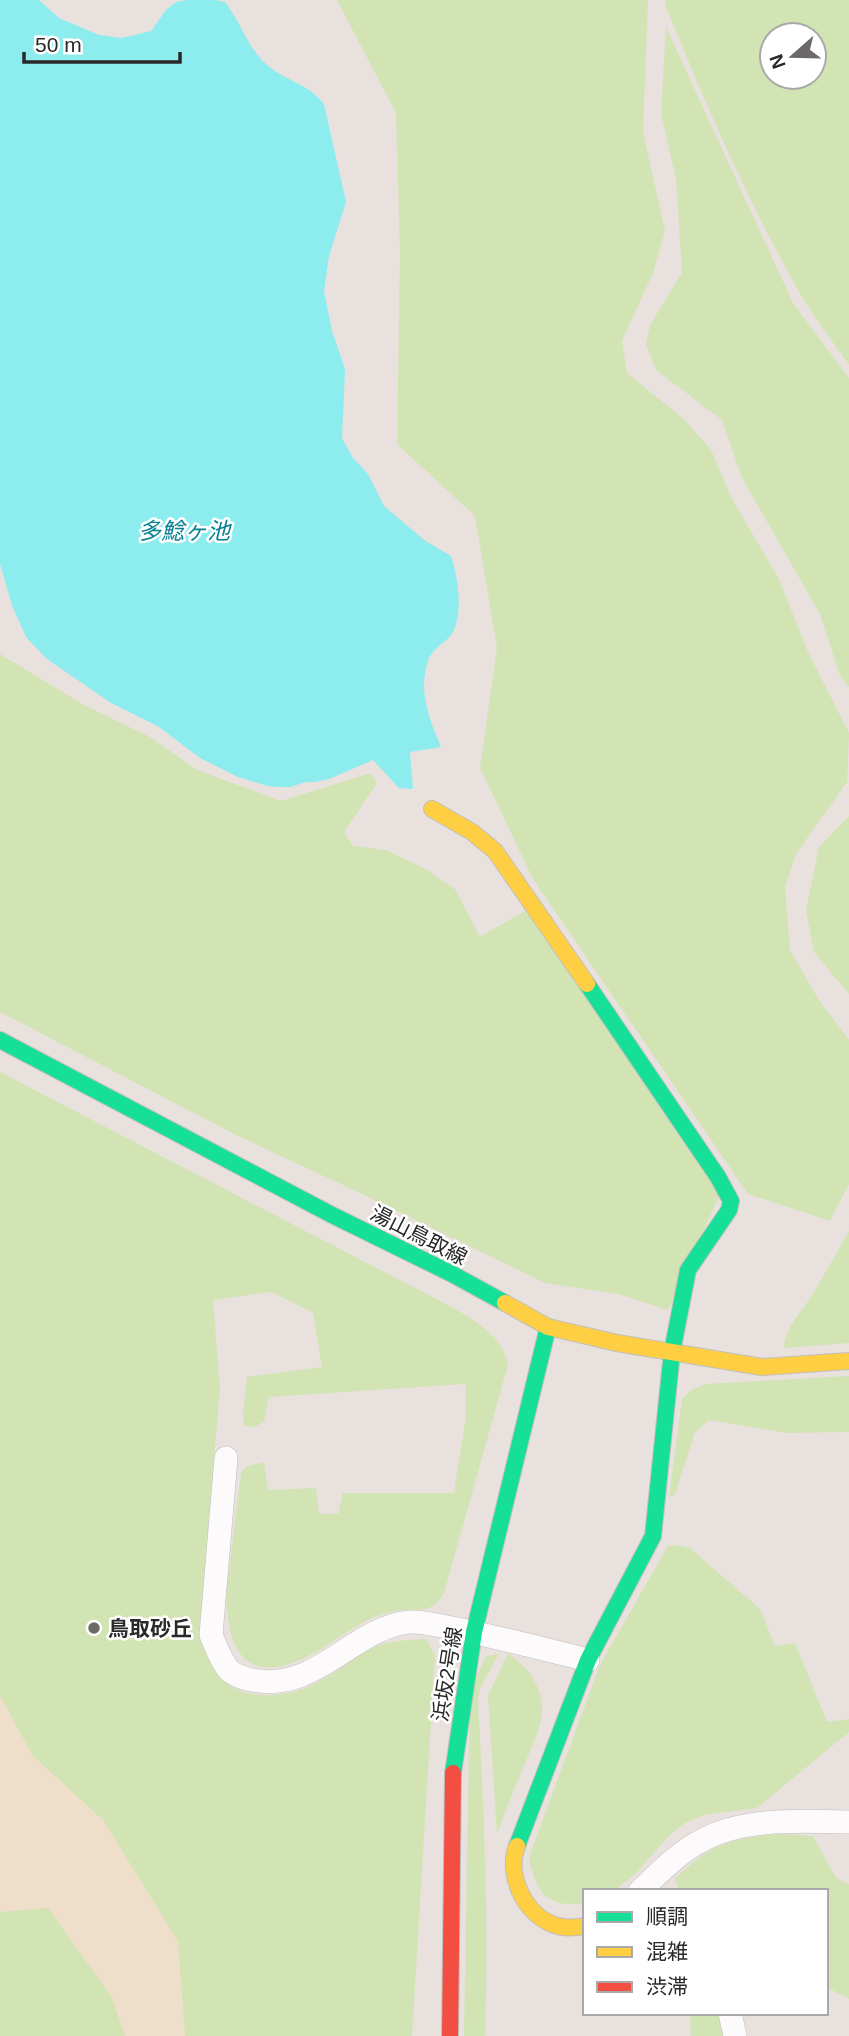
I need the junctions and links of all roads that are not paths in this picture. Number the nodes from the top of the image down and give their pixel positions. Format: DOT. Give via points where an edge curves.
graph roads {
  1 [pos="432,809"];
  2 [pos="0,1041"];
  3 [pos="548,1327"];
  4 [pos="672,1352"];
  5 [pos="849,1361"];
  6 [pos="226,1458"];
  7 [pos="474,1632"];
  8 [pos="588,1660"];
  9 [pos="849,1822"];
  10 [pos="651,1887"];
  11 [pos="583,1926"];
  12 [pos="730,2015"];
  13 [pos="450,2036"];
  14 [pos="735,2036"];
  1 -- 4 [label="street" via="472,832 514,876 731,1200 729,1210 688,1270"];
  2 -- 3 [label="street, 湯山鳥取線"];
  3 -- 4 [label="street, 湯山鳥取線"];
  3 -- 7 [label="street, 浜坂2号線"];
  4 -- 5 [label="street, 湯山鳥取線" via="762,1367"];
  4 -- 8 [label="street" via="653,1536"];
  6 -- 7 [label="street" via="211,1635 230,1672 259,1681 282,1680 322,1665 382,1629 412,1621"];
  7 -- 8 [label="street"];
  7 -- 13 [label="street, 浜坂2号線" via="453,1773"];
  8 -- 11 [label="street" via="514,1853 516,1878 533,1913 559,1927"];
  9 -- 10 [label="street" via="730,1829 698,1842"];
  12 -- 14 [label="street"];
}
